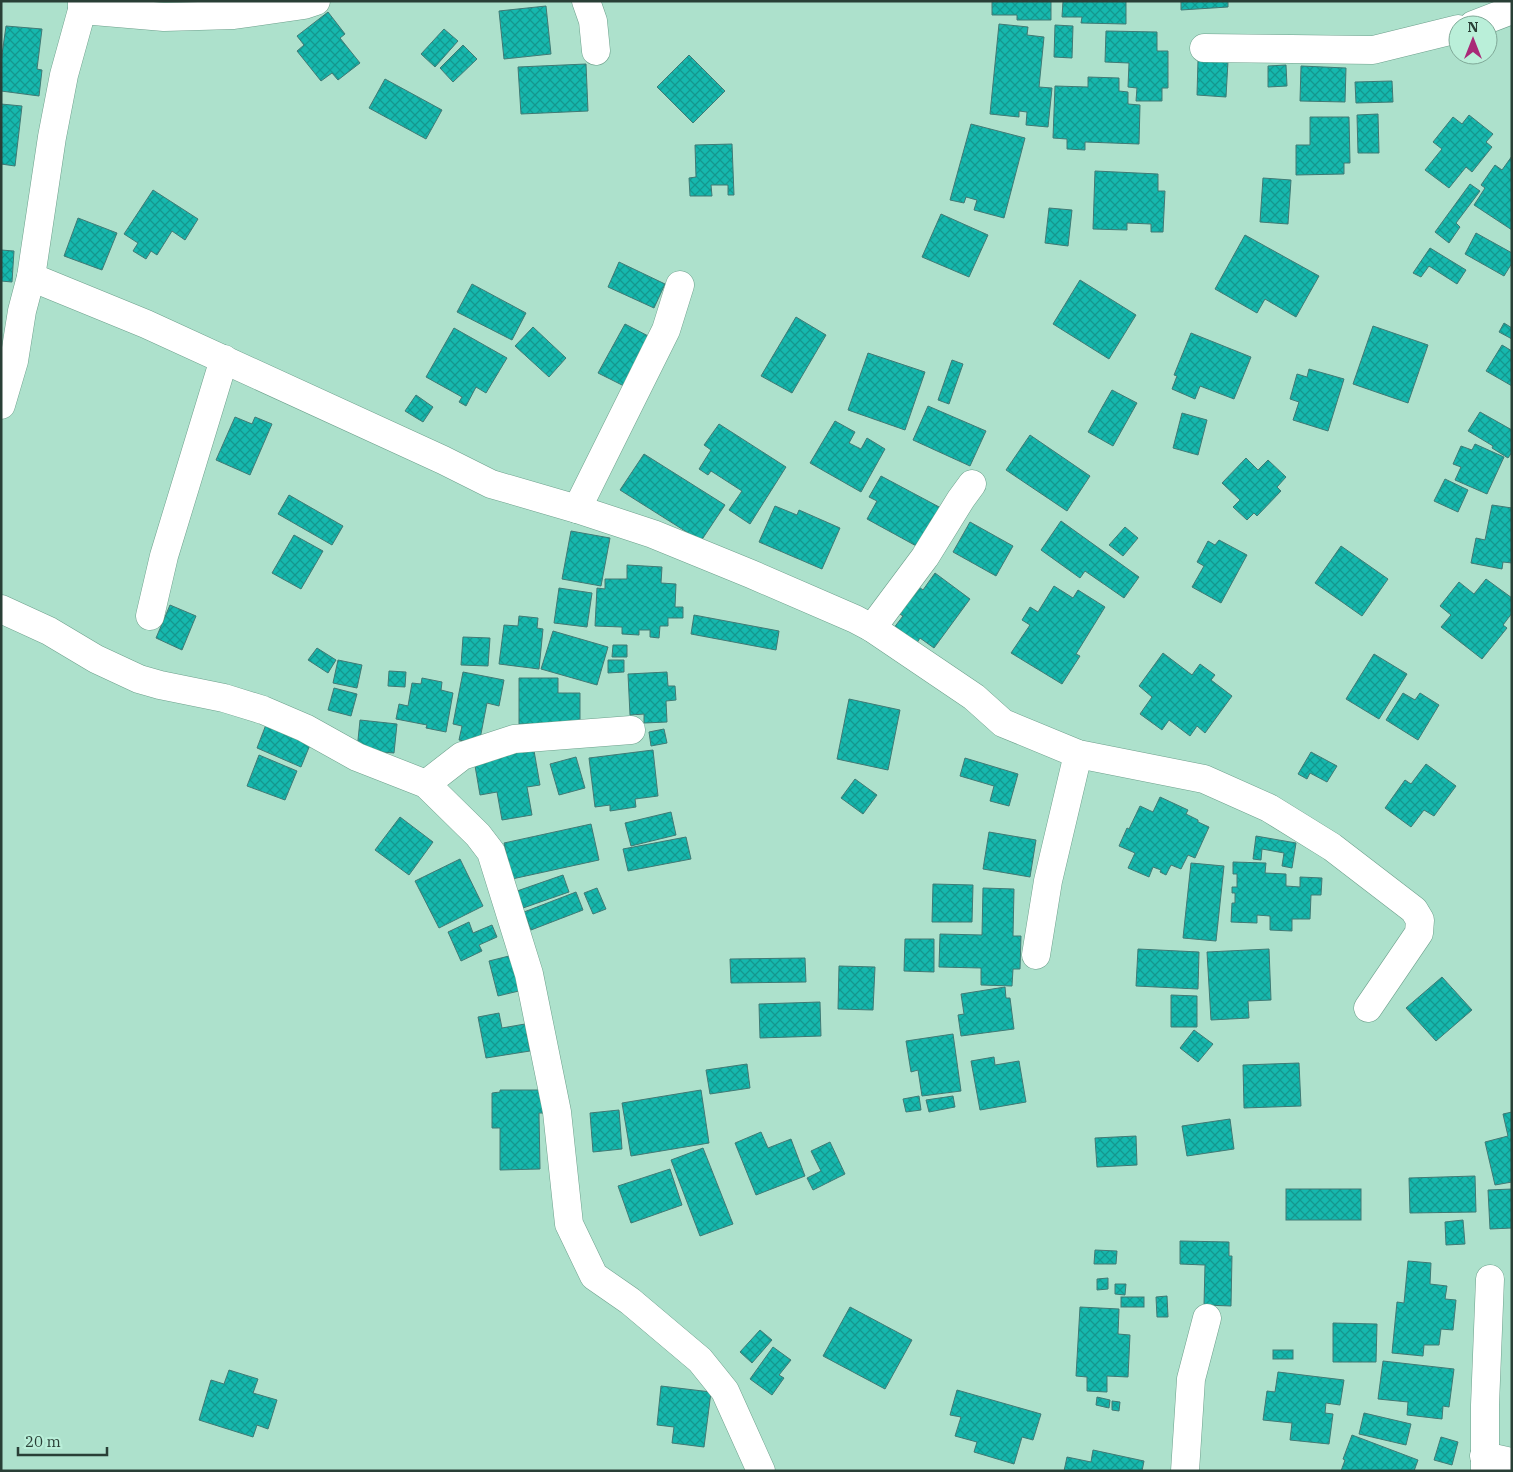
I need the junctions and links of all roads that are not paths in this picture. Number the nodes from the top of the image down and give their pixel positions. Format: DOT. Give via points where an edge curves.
graph roads {
  1 [pos="316,1"];
  2 [pos="586,1"];
  3 [pos="82,6"];
  4 [pos="1512,10"];
  5 [pos="1498,15"];
  6 [pos="1448,31"];
  7 [pos="1204,48"];
  8 [pos="596,51"];
  9 [pos="31,277"];
  10 [pos="680,285"];
  11 [pos="224,359"];
  12 [pos="1,405"];
  13 [pos="972,484"];
  14 [pos="577,510"];
  15 [pos="1,609"];
  16 [pos="150,616"];
  17 [pos="872,628"];
  18 [pos="631,730"];
  19 [pos="1078,754"];
  20 [pos="426,784"];
  21 [pos="1036,955"];
  22 [pos="1368,1008"];
  23 [pos="1490,1279"];
  24 [pos="1207,1318"];
  25 [pos="1512,1462"];
  26 [pos="1485,1463"];
  27 [pos="761,1471"];
  28 [pos="1185,1471"];
  1 -- 3 [label="street" via="304,6 226,15 164,17"];
  2 -- 8 [label="street" via="593,21"];
  3 -- 9 [label="street" via="62,83"];
  4 -- 5 [label="street"];
  6 -- 7 [label="street" via="1373,50"];
  9 -- 11 [label="street"];
  9 -- 12 [label="street" via="14,361"];
  10 -- 14 [label="street" via="666,330"];
  11 -- 14 [label="street" via="491,484"];
  11 -- 16 [label="street" via="164,556"];
  13 -- 17 [label="street" via="925,558"];
  14 -- 17 [label="street" via="662,538"];
  15 -- 20 [label="street" via="139,679 263,710 305,728 357,757"];
  17 -- 19 [label="street" via="974,696 1003,724"];
  18 -- 20 [label="street" via="514,739 462,756"];
  19 -- 21 [label="street" via="1048,881"];
  19 -- 22 [label="street" via="1204,779 1270,808 1332,847 1414,910 1420,920 1419,933"];
  20 -- 27 [label="street" via="478,835 490,852 529,974 557,1112 569,1224 594,1276 630,1301 700,1360 725,1391"];
  23 -- 26 [label="street"];
  24 -- 28 [label="street" via="1191,1379"];
  25 -- 26 [label="street"];
}
